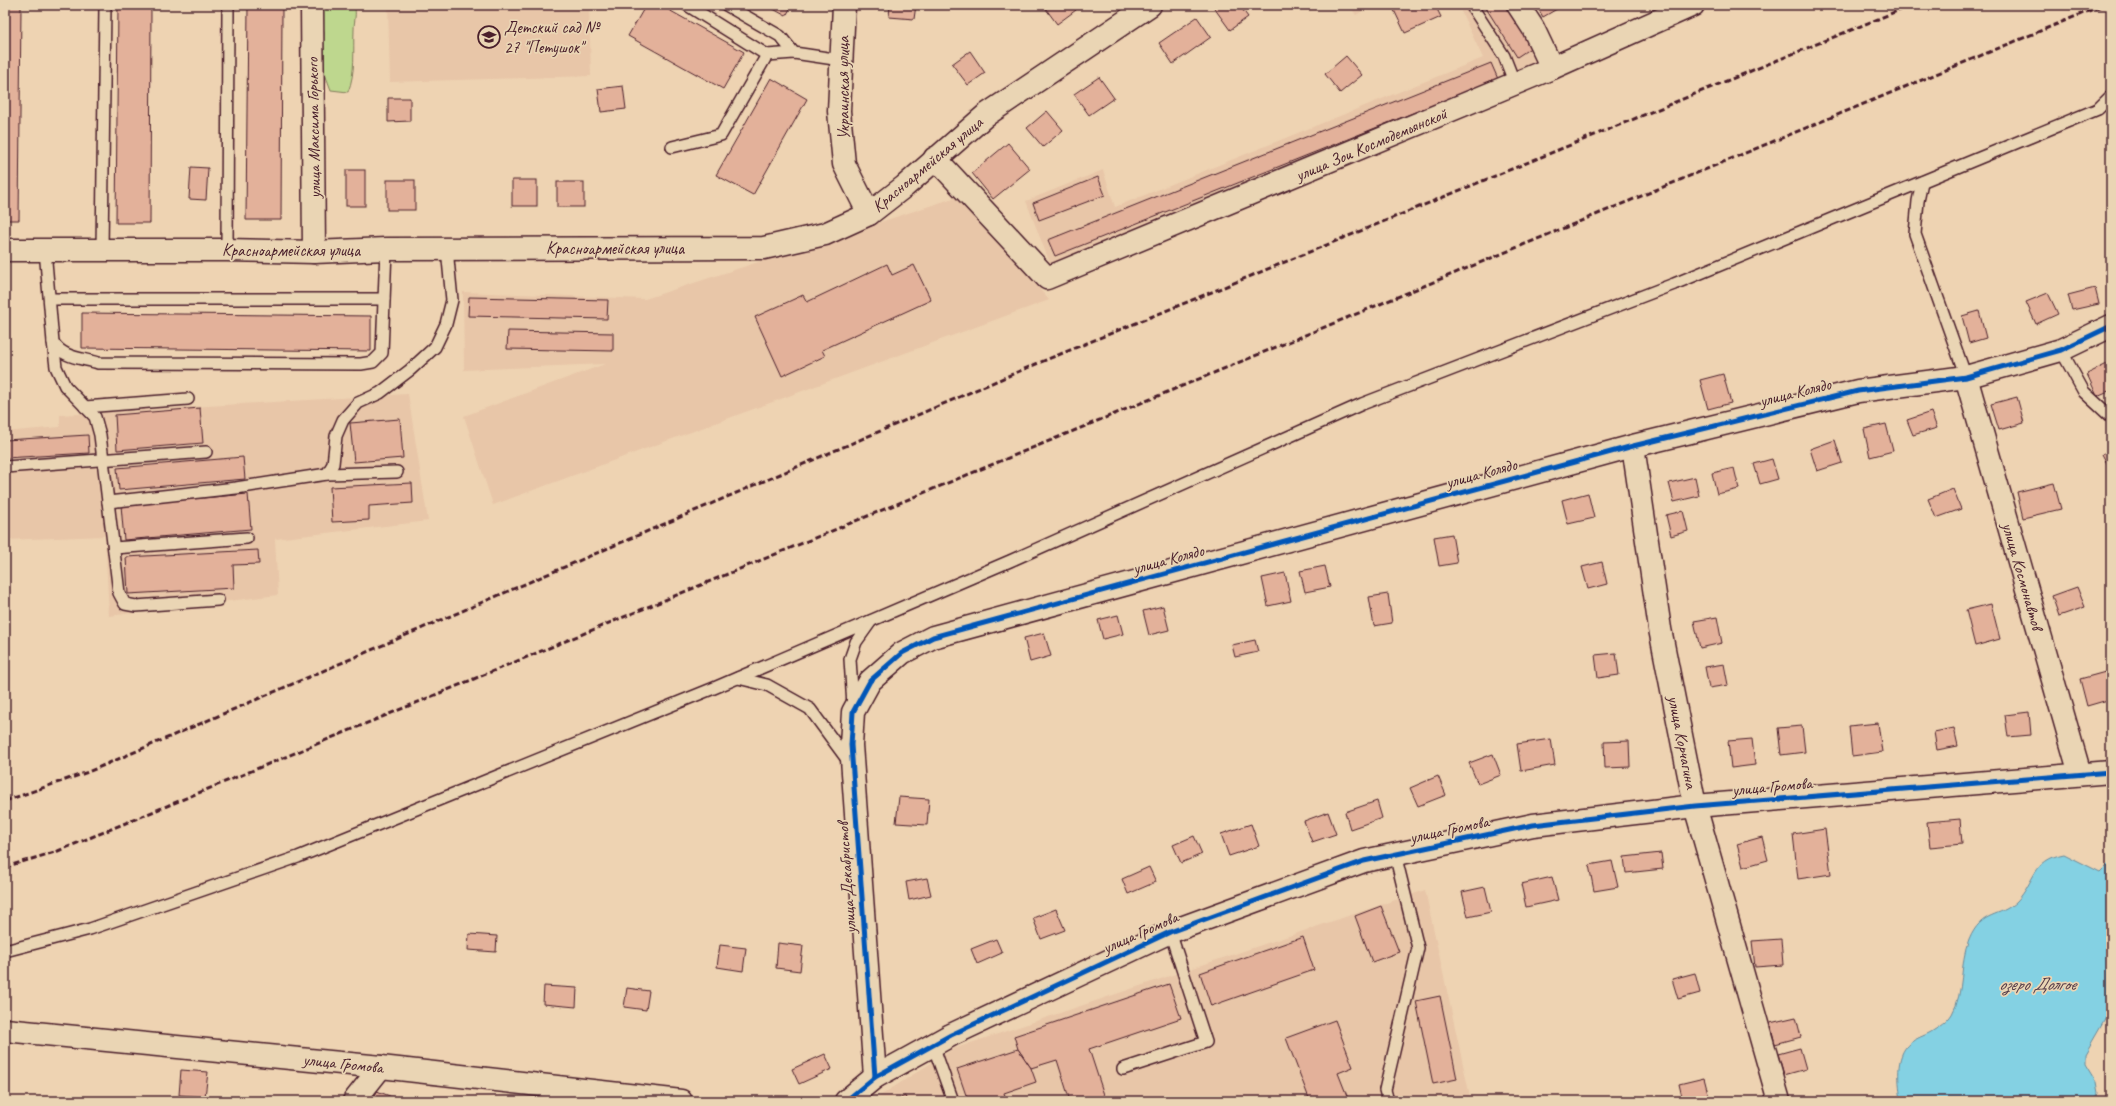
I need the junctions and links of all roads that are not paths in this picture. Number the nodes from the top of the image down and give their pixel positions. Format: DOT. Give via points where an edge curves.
graph roads {
  1 [pos="105,5"];
  2 [pos="228,5"];
  3 [pos="312,5"];
  4 [pos="687,5"];
  5 [pos="726,5"];
  6 [pos="844,5"];
  7 [pos="1150,5"];
  8 [pos="1471,5"];
  9 [pos="1518,5"];
  10 [pos="1693,5"];
  11 [pos="794,53"];
  12 [pos="766,55"];
  13 [pos="841,60"];
  14 [pos="1552,68"];
  15 [pos="1515,84"];
  16 [pos="2111,96"];
  17 [pos="672,146"];
  18 [pos="935,158"];
  19 [pos="1922,182"];
  20 [pos="869,214"];
  21 [pos="386,249"];
  22 [pos="447,249"];
  23 [pos="5,250"];
  24 [pos="46,250"];
  25 [pos="102,250"];
  26 [pos="227,250"];
  27 [pos="314,252"];
  28 [pos="50,299"];
  29 [pos="384,300"];
  30 [pos="2111,326"];
  31 [pos="53,342"];
  32 [pos="2061,350"];
  33 [pos="1966,377"];
  34 [pos="188,399"];
  35 [pos="85,407"];
  36 [pos="2111,417"];
  37 [pos="1633,446"];
  38 [pos="206,452"];
  39 [pos="103,461"];
  40 [pos="5,467"];
  41 [pos="397,472"];
  42 [pos="327,474"];
  43 [pos="108,502"];
  44 [pos="247,538"];
  45 [pos="114,548"];
  46 [pos="218,600"];
  47 [pos="871,621"];
  48 [pos="738,678"];
  49 [pos="870,681"];
  50 [pos="853,712"];
  51 [pos="852,768"];
  52 [pos="2111,772"];
  53 [pos="2080,774"];
  54 [pos="1695,806"];
  55 [pos="1395,854"];
  56 [pos="1170,932"];
  57 [pos="5,951"];
  58 [pos="5,1030"];
  59 [pos="933,1045"];
  60 [pos="381,1067"];
  61 [pos="1123,1069"];
  62 [pos="875,1077"];
  63 [pos="354,1101"];
  64 [pos="681,1101"];
  65 [pos="846,1101"];
  66 [pos="953,1101"];
  67 [pos="1388,1101"];
  68 [pos="1779,1101"];
  1 -- 25 [label="lane"];
  2 -- 26 [label="lane"];
  3 -- 27 [label="street, улица Максима Горького"];
  4 -- 12 [label="lane"];
  5 -- 11 [label="lane" via="780,36"];
  6 -- 13 [label="street, Украинская улица"];
  7 -- 18 [label="street, Красноармейская улица" via="986,115"];
  8 -- 15 [label="lane" via="1504,56"];
  9 -- 14 [label="street" via="1533,28"];
  10 -- 14 [label="street, улица Зои Космодемьянской"];
  11 -- 12 [label="lane"];
  11 -- 13 [label="lane"];
  12 -- 17 [label="lane" via="721,135"];
  13 -- 20 [label="street, Украинская улица" via="839,111 844,164"];
  14 -- 15 [label="street, улица Зои Космодемьянской"];
  15 -- 18 [label="street, улица Зои Космодемьянской" via="1047,278"];
  16 -- 19 [label="lane" via="2098,110"];
  18 -- 20 [label="street, Красноармейская улица"];
  19 -- 33 [label="lane" via="1915,234"];
  19 -- 47 [label="lane" via="1674,284 1362,404"];
  20 -- 22 [label="street, Красноармейская улица" via="825,234 764,248"];
  21 -- 22 [label="street, Красноармейская улица"];
  21 -- 27 [label="street, Красноармейская улица"];
  21 -- 29 [label="lane"];
  22 -- 42 [label="lane" via="452,300 446,324 436,347 380,393 358,403 343,420 336,436 333,464"];
  23 -- 24 [label="street, Красноармейская улица"];
  24 -- 25 [label="street, Красноармейская улица"];
  24 -- 28 [label="lane"];
  25 -- 26 [label="street, Красноармейская улица"];
  26 -- 27 [label="street, Красноармейская улица"];
  28 -- 29 [label="lane"];
  28 -- 31 [label="lane"];
  29 -- 31 [label="lane" via="382,353 373,362 361,364 98,363 64,354"];
  30 -- 32 [label="street, улица Колядо"];
  31 -- 35 [label="lane" via="56,367 64,386"];
  32 -- 33 [label="street, улица Колядо"];
  32 -- 36 [label="lane" via="2084,392"];
  33 -- 37 [label="street, улица Колядо" via="1858,391"];
  33 -- 53 [label="street, улица Космонавтов"];
  34 -- 35 [label="lane"];
  35 -- 39 [label="lane" via="95,417"];
  37 -- 49 [label="street, улица Колядо" via="933,637 902,653"];
  37 -- 54 [label="street, улица Корчагина" via="1660,629"];
  38 -- 39 [label="lane"];
  39 -- 40 [label="lane"];
  39 -- 43 [label="lane"];
  41 -- 42 [label="lane"];
  42 -- 43 [label="lane" via="236,488"];
  43 -- 45 [label="lane"];
  44 -- 45 [label="lane"];
  45 -- 46 [label="lane" via="119,593 125,604 136,606"];
  47 -- 48 [label="lane"];
  47 -- 50 [label="lane" via="856,642 850,659"];
  48 -- 51 [label="lane" via="767,685 810,709"];
  48 -- 57 [label="lane" via="298,857 90,929"];
  49 -- 50 [label="street, улица Декабристов"];
  50 -- 51 [label="street, улица Декабристов"];
  51 -- 62 [label="street, улица Декабристов"];
  52 -- 53 [label="street, улица Громова"];
  53 -- 54 [label="street, улица Громова"];
  54 -- 55 [label="street, улица Громова" via="1533,825"];
  54 -- 68 [label="street, улица Корчагина"];
  55 -- 56 [label="street, улица Громова" via="1364,861"];
  55 -- 67 [label="lane" via="1418,948 1385,1090"];
  56 -- 59 [label="street, улица Громова"];
  56 -- 61 [label="lane" via="1206,1042"];
  58 -- 60 [label="street, улица Громова"];
  59 -- 62 [label="street, улица Громова"];
  59 -- 66 [label="lane"];
  60 -- 63 [label="street"];
  60 -- 64 [label="street, улица Громова"];
  62 -- 65 [label="street, улица Громова"];
}
